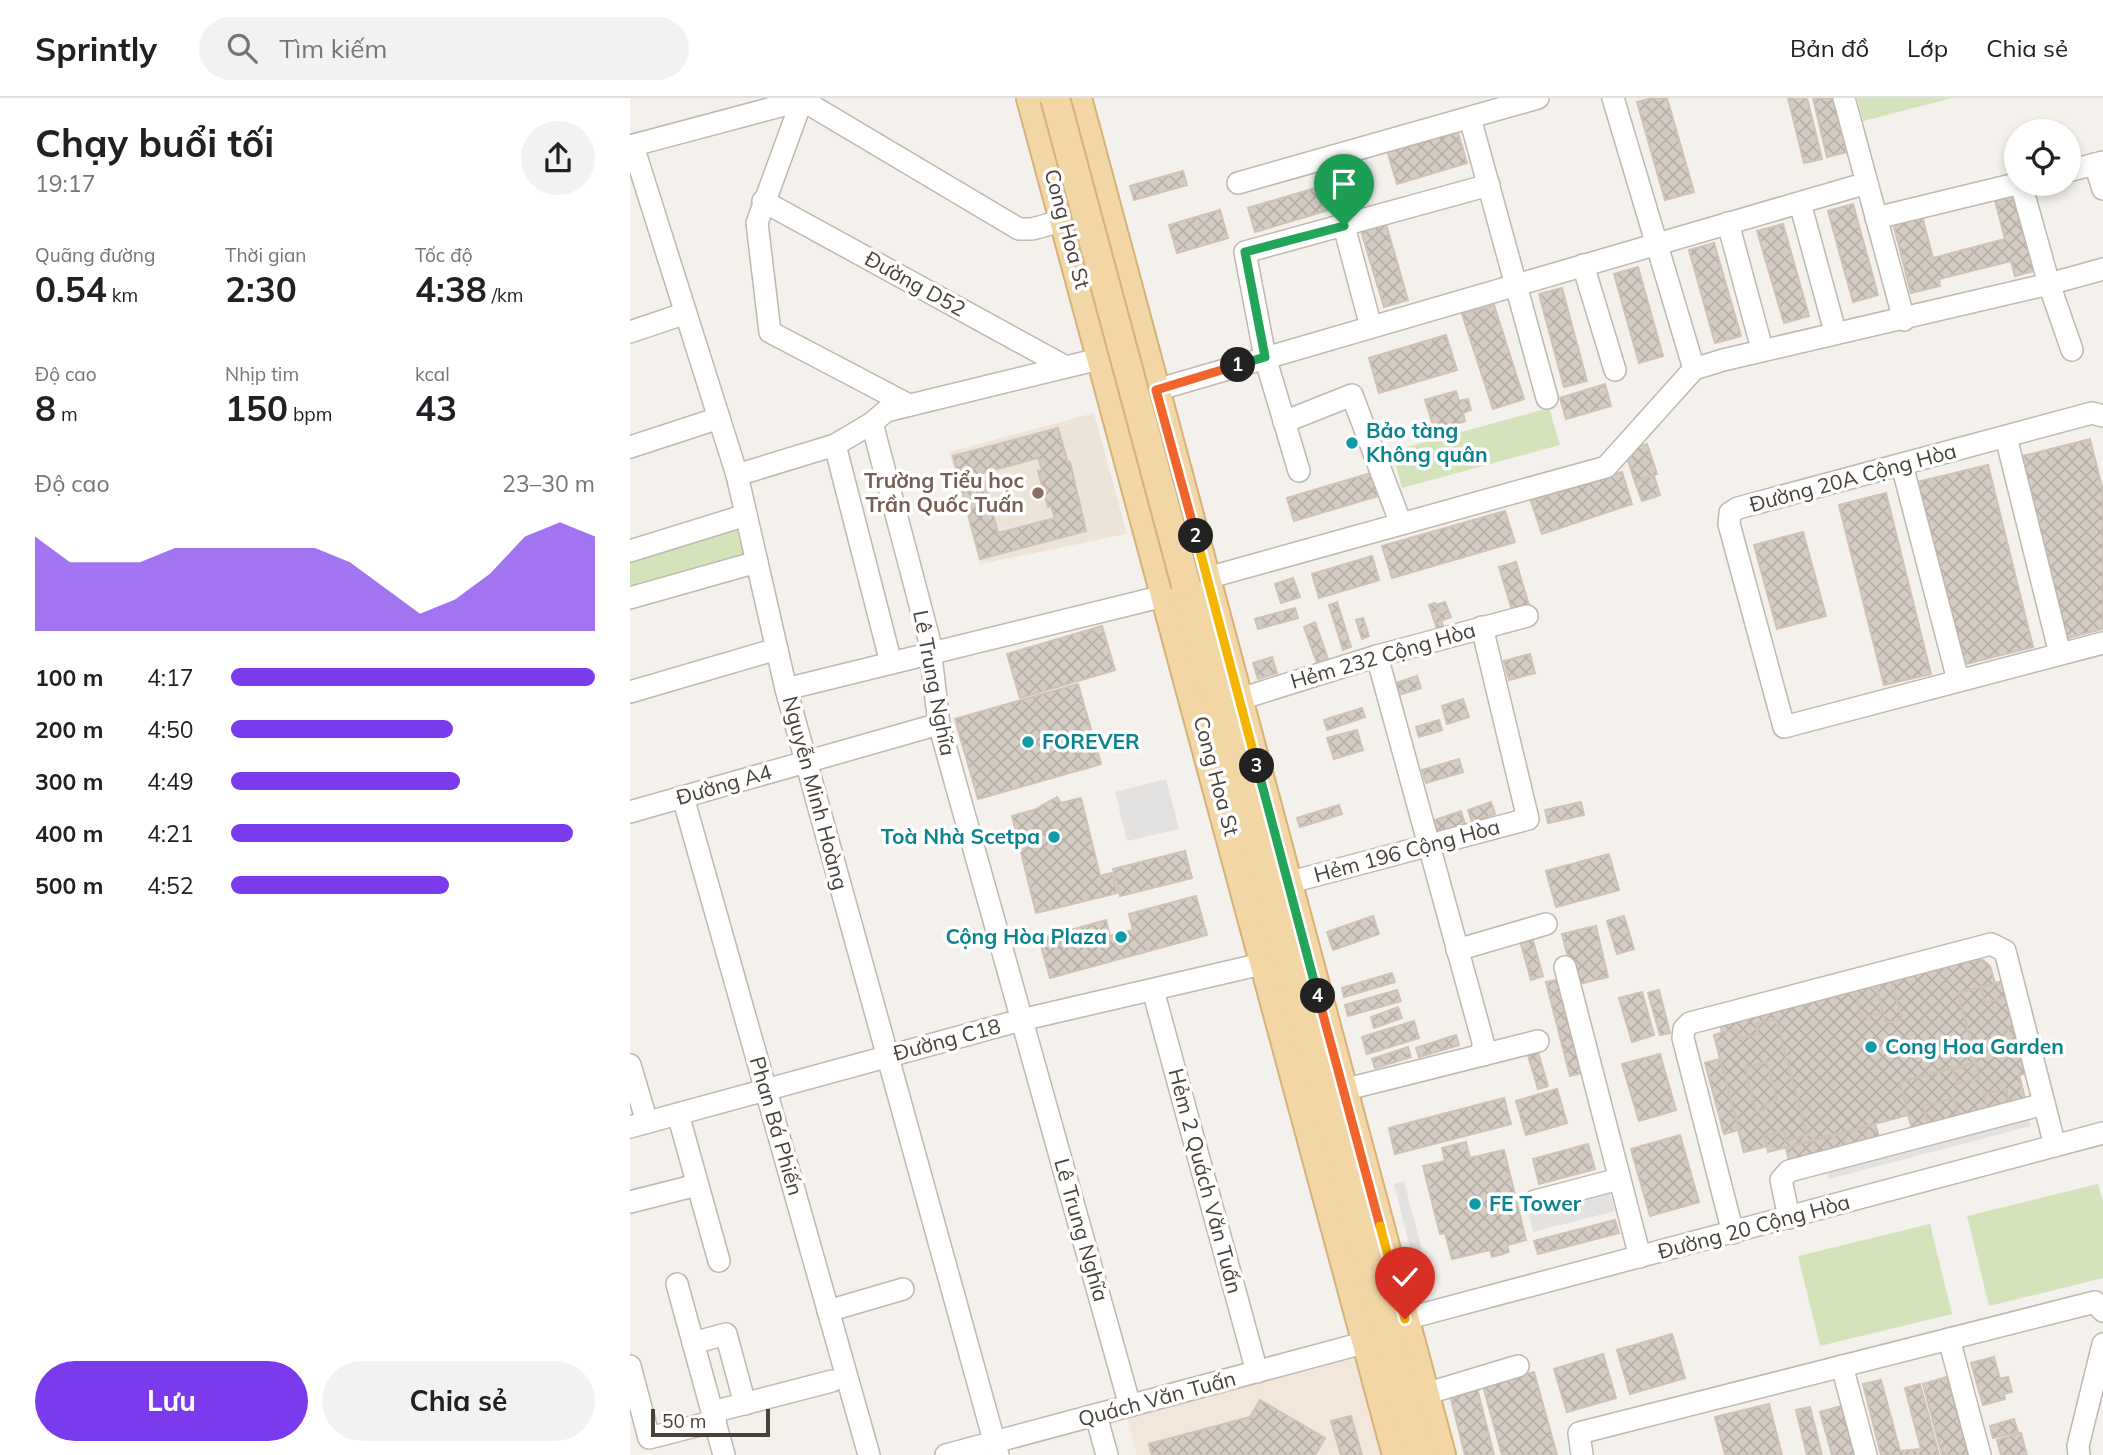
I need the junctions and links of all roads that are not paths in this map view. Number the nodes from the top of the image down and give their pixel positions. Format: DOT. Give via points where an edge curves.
graph roads {
  1 [pos="1031,98"];
  2 [pos="1055,98"];
  3 [pos="1077,98"];
  4 [pos="1538,98"];
  5 [pos="1614,98"];
  6 [pos="1844,98"];
  7 [pos="806,99"];
  8 [pos="1470,118"];
  9 [pos="1088,140"];
  10 [pos="631,146"];
  11 [pos="1046,152"];
  12 [pos="2099,163"];
  13 [pos="2081,167"];
  14 [pos="1238,183"];
  15 [pos="1867,183"];
  16 [pos="1489,185"];
  17 [pos="2004,188"];
  18 [pos="2103,189"];
  19 [pos="2023,196"];
  20 [pos="763,201"];
  21 [pos="1800,203"];
  22 [pos="1876,218"];
  23 [pos="1065,220"];
  24 [pos="1728,223"];
  25 [pos="1344,226"];
  26 [pos="1657,244"];
  27 [pos="1583,265"];
  28 [pos="2103,269"];
  29 [pos="2049,284"];
  30 [pos="1515,285"];
  31 [pos="686,313"];
  32 [pos="1904,320"];
  33 [pos="1833,324"];
  34 [pos="1371,327"];
  35 [pos="630,332"];
  36 [pos="1759,338"];
  37 [pos="2072,350"];
  38 [pos="1265,357"];
  39 [pos="1103,358"];
  40 [pos="1066,367"];
  41 [pos="1694,369"];
  42 [pos="1615,370"];
  43 [pos="1156,390"];
  44 [pos="1547,398"];
  45 [pos="909,405"];
  46 [pos="2103,416"];
  47 [pos="719,418"];
  48 [pos="872,422"];
  49 [pos="1284,422"];
  50 [pos="2006,437"];
  51 [pos="835,445"];
  52 [pos="630,447"];
  53 [pos="1902,465"];
  54 [pos="1299,471"];
  55 [pos="737,475"];
  56 [pos="746,515"];
  57 [pos="1401,524"];
  58 [pos="630,551"];
  59 [pos="757,562"];
  60 [pos="1187,586"];
  61 [pos="630,598"];
  62 [pos="1527,616"];
  63 [pos="1482,627"];
  64 [pos="2103,643"];
  65 [pos="777,649"];
  66 [pos="930,653"];
  67 [pos="2060,654"];
  68 [pos="1377,656"];
  69 [pos="891,663"];
  70 [pos="1958,680"];
  71 [pos="786,689"];
  72 [pos="630,692"];
  73 [pos="1240,699"];
  74 [pos="939,724"];
  75 [pos="807,762"];
  76 [pos="683,797"];
  77 [pos="630,812"];
  78 [pos="1427,846"];
  79 [pos="1287,883"];
  80 [pos="1546,924"];
  81 [pos="1457,950"];
  82 [pos="1266,963"];
  83 [pos="1565,967"];
  84 [pos="1153,990"];
  85 [pos="1021,1020"];
  86 [pos="1538,1041"];
  87 [pos="1483,1055"];
  88 [pos="888,1056"];
  89 [pos="630,1065"];
  90 [pos="766,1090"];
  91 [pos="1343,1090"];
  92 [pos="2044,1104"];
  93 [pos="678,1114"];
  94 [pos="638,1125"];
  95 [pos="2103,1133"];
  96 [pos="2055,1146"];
  97 [pos="1619,1179"];
  98 [pos="697,1185"];
  99 [pos="630,1202"];
  100 [pos="1535,1202"];
  101 [pos="1789,1218"];
  102 [pos="1733,1233"];
  103 [pos="1640,1257"];
  104 [pos="719,1261"];
  105 [pos="677,1284"];
  106 [pos="903,1289"];
  107 [pos="828,1311"];
  108 [pos="2103,1311"];
  109 [pos="1405,1319"];
  110 [pos="1949,1339"];
  111 [pos="1367,1342"];
  112 [pos="693,1343"];
  113 [pos="2103,1344"];
  114 [pos="630,1366"];
  115 [pos="1518,1366"];
  116 [pos="1842,1366"];
  117 [pos="1257,1372"];
  118 [pos="832,1381"];
  119 [pos="1425,1394"];
  120 [pos="745,1404"];
  121 [pos="1130,1406"];
  122 [pos="636,1411"];
  123 [pos="1096,1415"];
  124 [pos="713,1416"];
  125 [pos="996,1449"];
  126 [pos="724,1455"];
  127 [pos="869,1455"];
  128 [pos="946,1455"];
  129 [pos="1107,1455"];
  130 [pos="1397,1455"];
  131 [pos="1420,1455"];
  132 [pos="1441,1455"];
  133 [pos="1582,1455"];
  134 [pos="1866,1455"];
  135 [pos="1980,1455"];
  136 [pos="2080,1455"];
  1 -- 11 [label="main road, Cong Hoa St"];
  2 -- 60 [label="main road, bridge"];
  3 -- 9 [label="main road, Cong Hoa St"];
  4 -- 8 [label="street"];
  5 -- 26 [label="street"];
  6 -- 15 [label="street"];
  7 -- 10 [label="street"];
  7 -- 20 [label="street"];
  7 -- 23 [label="street" via="1019,229"];
  8 -- 14 [label="street"];
  8 -- 16 [label="street"];
  9 -- 11 [label="main road"];
  9 -- 43 [label="main road, Cong Hoa St"];
  10 -- 31 [label="street, Nguyễn Minh Hoàng"];
  11 -- 23 [label="main road, Cong Hoa St"];
  12 -- 13 [label="street"];
  12 -- 18 [label="street"];
  15 -- 21 [label="street"];
  15 -- 22 [label="street"];
  16 -- 25 [label="street"];
  16 -- 30 [label="street"];
  17 -- 22 [label="street"];
  19 -- 29 [label="street"];
  20 -- 40 [label="street, Đường D52"];
  20 -- 45 [label="street" via="757,229 770,332"];
  21 -- 24 [label="street"];
  21 -- 33 [label="street"];
  22 -- 32 [label="street"];
  23 -- 39 [label="main road, Cong Hoa St"];
  24 -- 26 [label="street"];
  24 -- 36 [label="street"];
  25 -- 34 [label="street"];
  25 -- 38 [label="street" via="1245,252"];
  26 -- 27 [label="street"];
  26 -- 41 [label="street"];
  27 -- 30 [label="street"];
  27 -- 42 [label="street"];
  28 -- 29 [label="street"];
  29 -- 32 [label="street"];
  29 -- 37 [label="street"];
  30 -- 34 [label="street"];
  30 -- 44 [label="street"];
  31 -- 35 [label="street"];
  31 -- 47 [label="street, Nguyễn Minh Hoàng"];
  32 -- 41 [label="street"];
  34 -- 38 [label="street"];
  38 -- 43 [label="street"];
  38 -- 49 [label="street"];
  39 -- 40 [label="street"];
  39 -- 60 [label="main road, Cong Hoa St"];
  40 -- 45 [label="street"];
  41 -- 57 [label="street" via="1606,467"];
  43 -- 60 [label="main road, Cong Hoa St"];
  45 -- 48 [label="street" via="886,411"];
  46 -- 50 [label="street, Đường 20A Cộng Hòa" via="2092,413"];
  47 -- 52 [label="street"];
  47 -- 55 [label="street, Nguyễn Minh Hoàng"];
  48 -- 51 [label="street"];
  48 -- 66 [label="street, Lê Trung Nghĩa"];
  49 -- 54 [label="street"];
  49 -- 57 [label="street" via="1352,395"];
  50 -- 53 [label="street, Đường 20A Cộng Hòa"];
  50 -- 67 [label="street"];
  51 -- 55 [label="street"];
  51 -- 69 [label="street"];
  53 -- 70 [label="street"];
  53 -- 70 [label="street, Đường 20A Cộng Hòa" via="1738,508 1730,513 1729,524 1784,727"];
  55 -- 56 [label="street, Nguyễn Minh Hoàng"];
  56 -- 58 [label="street"];
  56 -- 59 [label="street, Nguyễn Minh Hoàng"];
  57 -- 60 [label="street"];
  59 -- 61 [label="street"];
  59 -- 65 [label="street, Nguyễn Minh Hoàng"];
  60 -- 66 [label="street"];
  60 -- 73 [label="main road, Cong Hoa St"];
  60 -- 82 [label="main road, Cong Hoa St"];
  60 -- 131 [label="main road, Cong Hoa St"];
  62 -- 63 [label="street, Hẻm 232 Cộng Hòa"];
  63 -- 68 [label="street, Hẻm 232 Cộng Hòa"];
  63 -- 78 [label="street, Hẻm 196 Cộng Hòa" via="1528,819"];
  64 -- 67 [label="street, Đường 20A Cộng Hòa"];
  65 -- 71 [label="street, Nguyễn Minh Hoàng"];
  65 -- 72 [label="street"];
  66 -- 69 [label="street"];
  66 -- 74 [label="street, Lê Trung Nghĩa"];
  67 -- 70 [label="street, Đường 20A Cộng Hòa"];
  68 -- 73 [label="street, Hẻm 232 Cộng Hòa"];
  68 -- 78 [label="street"];
  69 -- 71 [label="street"];
  71 -- 75 [label="street, Nguyễn Minh Hoàng"];
  73 -- 79 [label="main road, Cong Hoa St"];
  74 -- 75 [label="street, Đường A4"];
  74 -- 85 [label="street, Lê Trung Nghĩa"];
  75 -- 76 [label="street, Đường A4"];
  75 -- 88 [label="street, Nguyễn Minh Hoàng"];
  76 -- 77 [label="street, Đường A4"];
  76 -- 90 [label="street, Phan Bá Phiến"];
  78 -- 79 [label="street, Hẻm 196 Cộng Hòa"];
  78 -- 81 [label="street"];
  79 -- 91 [label="main road, Cong Hoa St"];
  80 -- 81 [label="street"];
  81 -- 87 [label="street"];
  82 -- 84 [label="street, Đường C18"];
  82 -- 111 [label="main road, Cong Hoa St"];
  83 -- 97 [label="street"];
  84 -- 85 [label="street, Đường C18"];
  84 -- 117 [label="street, Hẻm 2 Quách Văn Tuấn"];
  85 -- 88 [label="street, Đường C18"];
  85 -- 121 [label="street, Lê Trung Nghĩa"];
  86 -- 87 [label="street"];
  87 -- 91 [label="street"];
  88 -- 90 [label="street, Đường C18"];
  88 -- 125 [label="street, Nguyễn Minh Hoàng"];
  89 -- 94 [label="street"];
  90 -- 93 [label="street, Đường C18"];
  90 -- 107 [label="street, Phan Bá Phiến"];
  91 -- 109 [label="main road, Cong Hoa St"];
  92 -- 96 [label="street"];
  92 -- 101 [label="street" via="1789,1171 1781,1180"];
  92 -- 102 [label="street" via="2005,951 1991,944 1690,1023 1683,1038"];
  93 -- 94 [label="street, Đường C18"];
  93 -- 98 [label="street"];
  95 -- 96 [label="street, Đường 20 Cộng Hòa"];
  96 -- 101 [label="street, Đường 20 Cộng Hòa"];
  97 -- 100 [label="street"];
  97 -- 103 [label="street"];
  98 -- 99 [label="street"];
  98 -- 104 [label="street"];
  101 -- 102 [label="street, Đường 20 Cộng Hòa"];
  102 -- 103 [label="street, Đường 20 Cộng Hòa"];
  103 -- 109 [label="street, Đường 20 Cộng Hòa"];
  105 -- 112 [label="street"];
  106 -- 107 [label="street"];
  107 -- 127 [label="street, Phan Bá Phiến"];
  108 -- 110 [label="street" via="2095,1302"];
  109 -- 119 [label="main road, Cong Hoa St"];
  110 -- 116 [label="street"];
  110 -- 135 [label="street"];
  111 -- 117 [label="street, Quách Văn Tuấn"];
  111 -- 130 [label="main road, Cong Hoa St"];
  112 -- 120 [label="street" via="726,1334"];
  112 -- 124 [label="street"];
  113 -- 136 [label="street" via="2078,1446"];
  114 -- 122 [label="street"];
  115 -- 119 [label="street"];
  116 -- 133 [label="street" via="1579,1433"];
  116 -- 134 [label="street"];
  117 -- 121 [label="street, Quách Văn Tuấn"];
  118 -- 120 [label="street"];
  119 -- 132 [label="main road, Cong Hoa St"];
  120 -- 124 [label="street"];
  121 -- 123 [label="street, Quách Văn Tuấn"];
  122 -- 124 [label="street" via="649,1438"];
  123 -- 125 [label="street, Quách Văn Tuấn"];
  123 -- 129 [label="street"];
  124 -- 126 [label="street"];
  125 -- 128 [label="street, Quách Văn Tuấn"];
}
